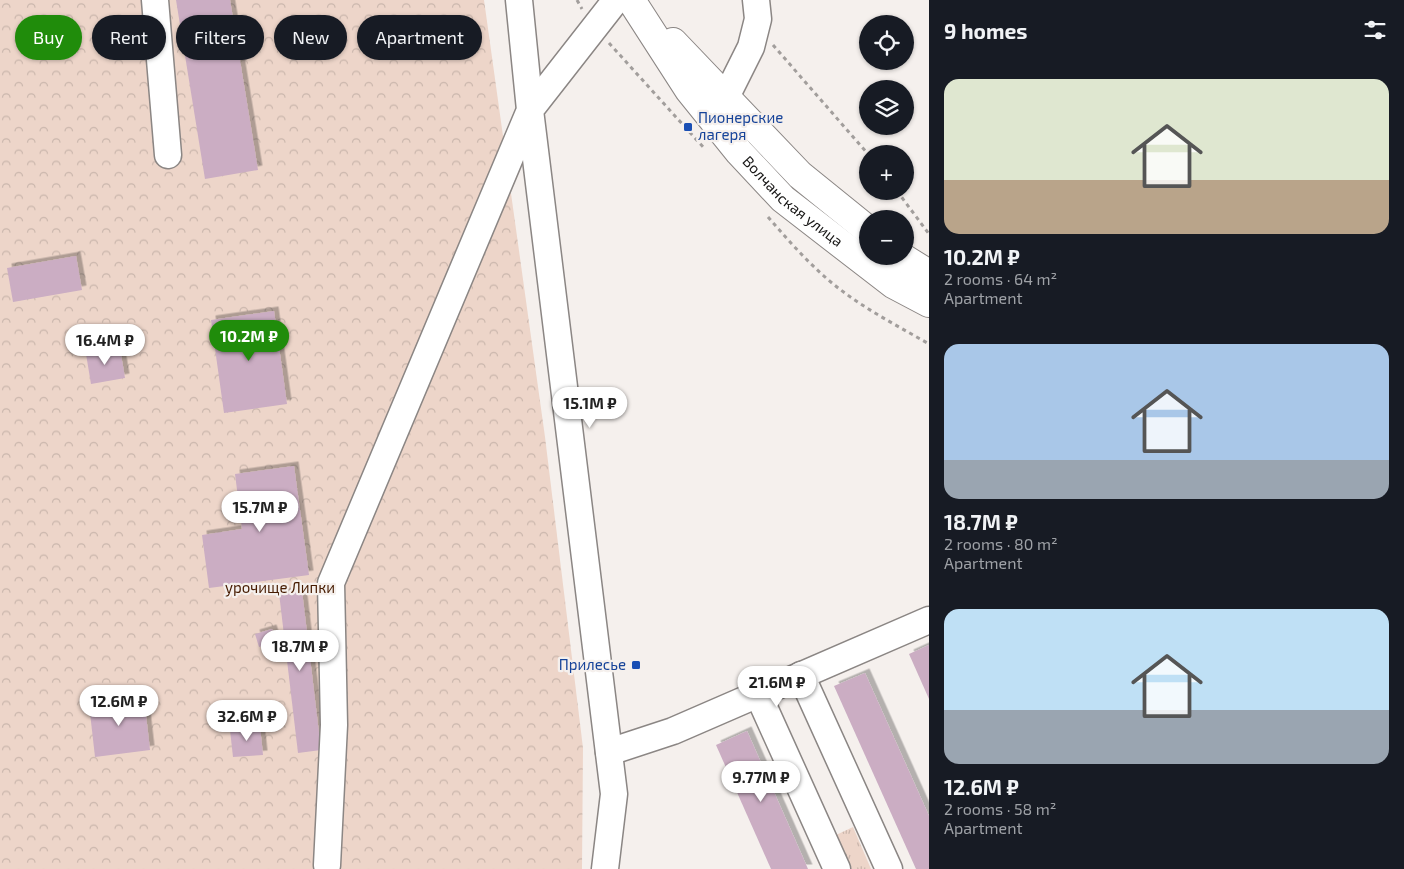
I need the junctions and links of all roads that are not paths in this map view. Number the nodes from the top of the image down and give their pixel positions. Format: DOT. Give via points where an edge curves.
graph roads {
  1 [pos="155,0"];
  2 [pos="519,0"];
  3 [pos="616,0"];
  4 [pos="632,0"];
  5 [pos="756,0"];
  6 [pos="726,98"];
  7 [pos="530,110"];
  8 [pos="168,155"];
  9 [pos="859,223"];
  10 [pos="914,265"];
  11 [pos="929,274"];
  12 [pos="929,303"];
  13 [pos="929,620"];
  14 [pos="801,675"];
  15 [pos="758,694"];
  16 [pos="609,752"];
  17 [pos="327,865"];
  18 [pos="605,869"];
  19 [pos="837,869"];
  20 [pos="889,869"];
  1 -- 8 [label="street"];
  2 -- 7 [label="street"];
  3 -- 7 [label="street"];
  4 -- 6 [label="main road, Волчанская улица"];
  4 -- 12 [label="main road, Волчанская улица" via="689,90 783,200 893,284"];
  5 -- 6 [label="street" via="758,19 751,47"];
  6 -- 9 [label="main road, Волчанская улица" via="800,176"];
  7 -- 16 [label="street"];
  7 -- 17 [label="street" via="331,583 334,725"];
  10 -- 11 [label="main road"];
  13 -- 14 [label="street"];
  14 -- 15 [label="street"];
  14 -- 20 [label="street"];
  15 -- 16 [label="street" via="673,731"];
  15 -- 19 [label="street"];
  16 -- 18 [label="street" via="614,794"];
}
